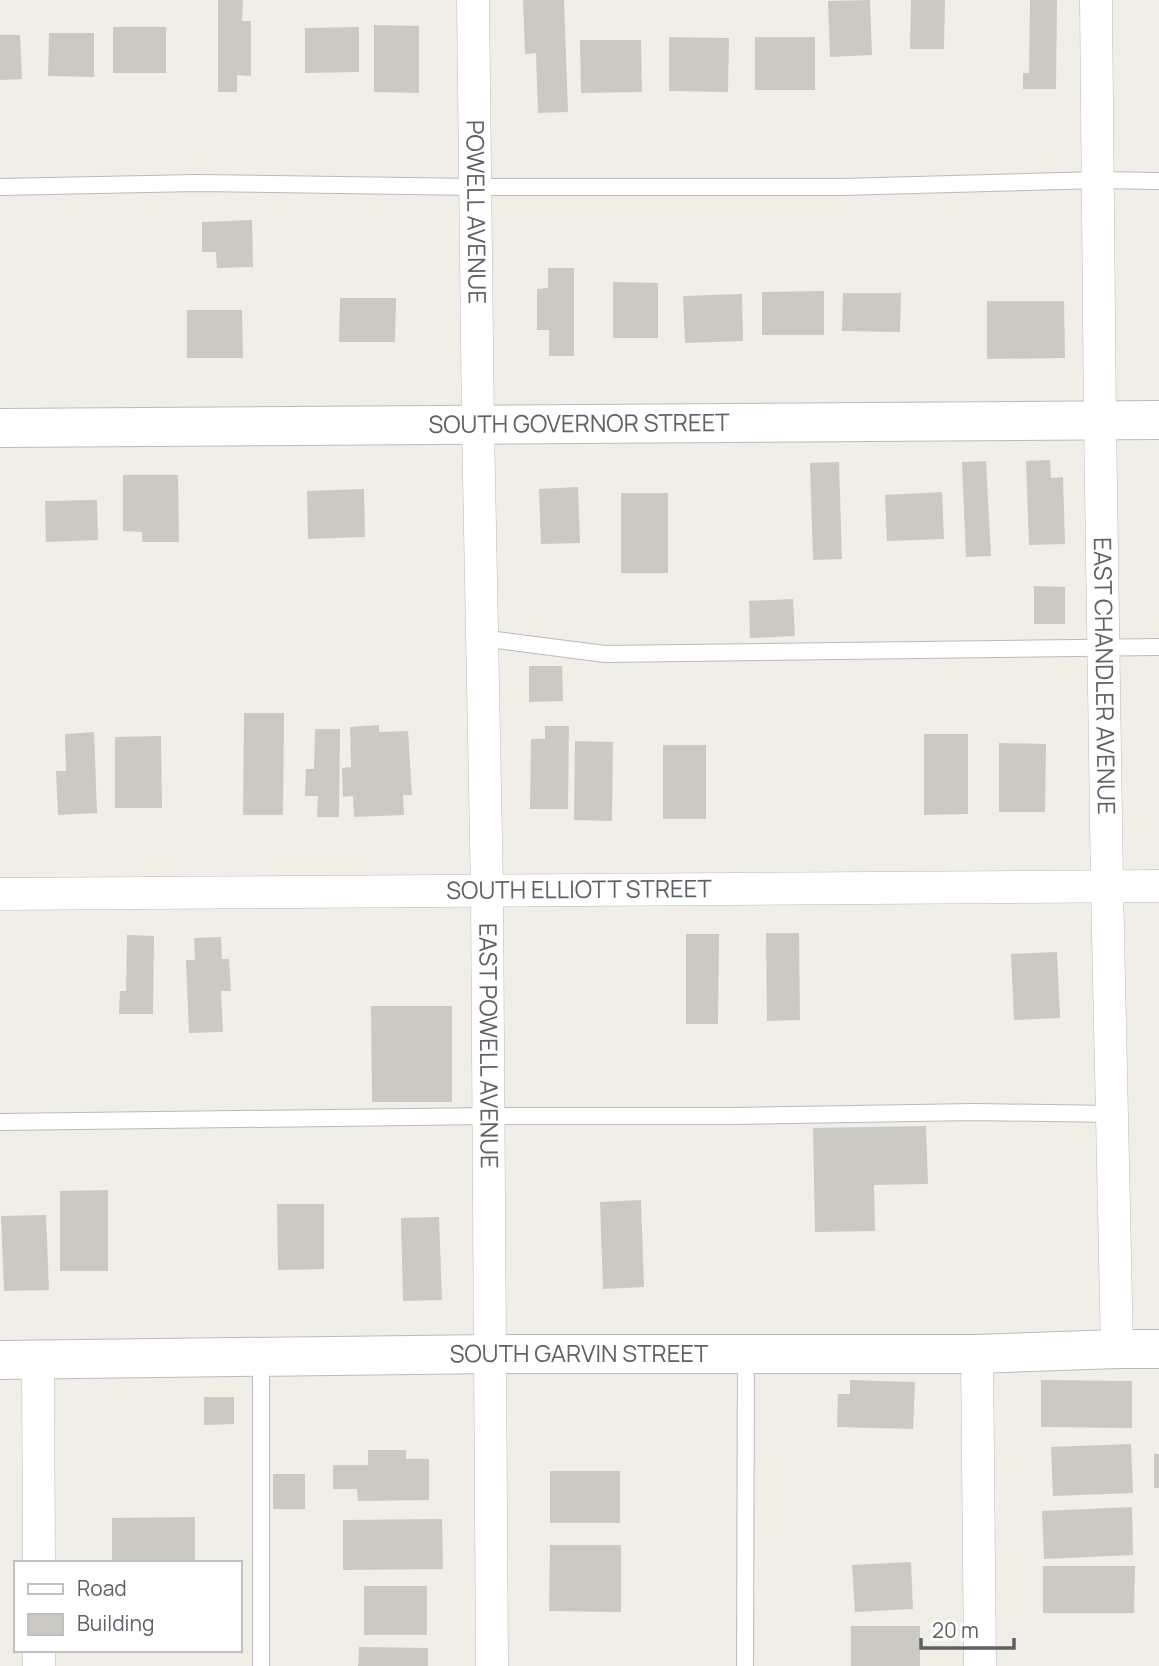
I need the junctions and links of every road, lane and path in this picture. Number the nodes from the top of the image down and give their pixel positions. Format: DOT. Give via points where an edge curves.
graph roads {
  1 [pos="473,0"];
  2 [pos="1096,0"];
  3 [pos="1098,180"];
  4 [pos="1159,181"];
  5 [pos="0,187"];
  6 [pos="475,187"];
  7 [pos="1100,421"];
  8 [pos="1159,421"];
  9 [pos="478,425"];
  10 [pos="0,428"];
  11 [pos="481,638"];
  12 [pos="1103,647"];
  13 [pos="1159,647"];
  14 [pos="1107,886"];
  15 [pos="1159,886"];
  16 [pos="487,891"];
  17 [pos="0,894"];
  18 [pos="1112,1114"];
  19 [pos="489,1116"];
  20 [pos="0,1122"];
  21 [pos="1117,1349"];
  22 [pos="1159,1349"];
  23 [pos="491,1354"];
  24 [pos="746,1354"];
  25 [pos="977,1354"];
  26 [pos="261,1358"];
  27 [pos="0,1360"];
  28 [pos="38,1361"];
  29 [pos="39,1561"];
  30 [pos="261,1666"];
  31 [pos="492,1666"];
  32 [pos="745,1666"];
  33 [pos="980,1666"];
  1 -- 6 [label="street, POWELL AVENUE"];
  2 -- 3 [label="street, EAST CHANDLER AVENUE"];
  3 -- 4 [label="lane"];
  3 -- 6 [label="lane" via="841,187"];
  3 -- 7 [label="street, EAST CHANDLER AVENUE"];
  5 -- 6 [label="lane" via="196,183"];
  6 -- 9 [label="street, POWELL AVENUE"];
  7 -- 8 [label="street, SOUTH GOVERNOR STREET"];
  7 -- 9 [label="street, SOUTH GOVERNOR STREET"];
  7 -- 12 [label="street, EAST CHANDLER AVENUE"];
  9 -- 10 [label="street, SOUTH GOVERNOR STREET"];
  9 -- 11 [label="street, EAST POWELL AVENUE"];
  11 -- 12 [label="lane" via="605,654"];
  11 -- 16 [label="street, EAST POWELL AVENUE"];
  12 -- 13 [label="lane"];
  12 -- 14 [label="street, EAST CHANDLER AVENUE"];
  14 -- 15 [label="street, SOUTH ELLIOTT STREET"];
  14 -- 16 [label="street, SOUTH ELLIOTT STREET"];
  14 -- 18 [label="street, EAST CHANDLER AVENUE"];
  16 -- 17 [label="street, SOUTH ELLIOTT STREET"];
  16 -- 19 [label="street, EAST POWELL AVENUE"];
  18 -- 19 [label="lane"];
  18 -- 21 [label="street, EAST CHANDLER AVENUE"];
  19 -- 20 [label="lane"];
  19 -- 23 [label="street, EAST POWELL AVENUE"];
  21 -- 22 [label="street, SOUTH GARVIN STREET"];
  21 -- 25 [label="street, SOUTH GARVIN STREET"];
  23 -- 24 [label="street, SOUTH GARVIN STREET"];
  23 -- 26 [label="street, SOUTH GARVIN STREET"];
  23 -- 31 [label="street, EAST POWELL AVENUE"];
  24 -- 25 [label="street, SOUTH GARVIN STREET"];
  24 -- 32 [label="lane"];
  25 -- 33 [label="street"];
  26 -- 28 [label="street, SOUTH GARVIN STREET"];
  26 -- 30 [label="lane"];
  27 -- 28 [label="street, SOUTH GARVIN STREET"];
  28 -- 29 [label="street"];
}
